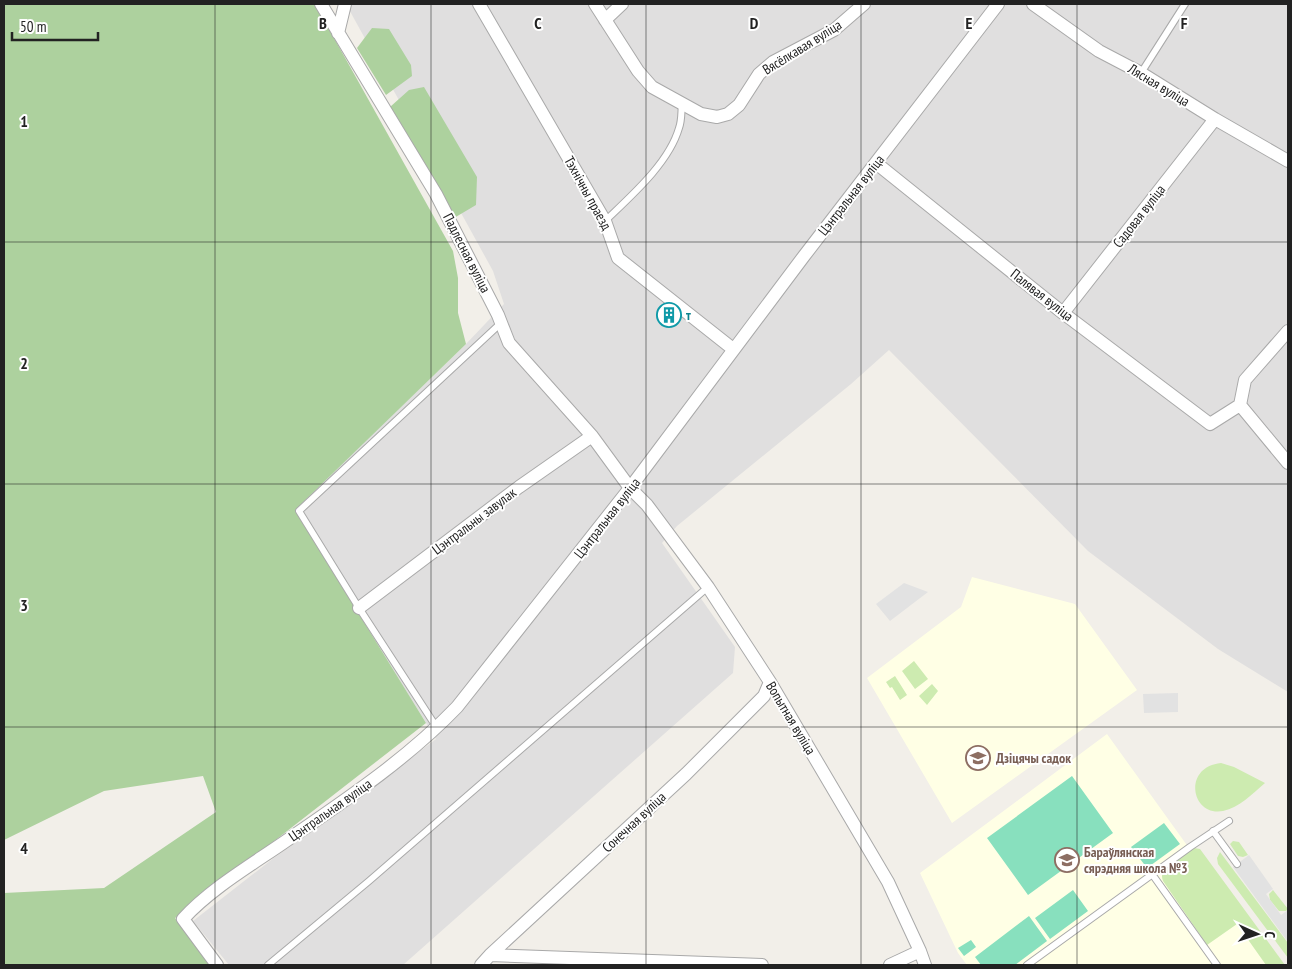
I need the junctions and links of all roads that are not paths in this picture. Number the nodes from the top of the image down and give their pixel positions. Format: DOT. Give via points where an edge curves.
graph roads {
  1 [pos="321,4"];
  2 [pos="345,4"];
  3 [pos="479,4"];
  4 [pos="595,4"];
  5 [pos="622,4"];
  6 [pos="864,4"];
  7 [pos="998,4"];
  8 [pos="1033,4"];
  9 [pos="1185,4"];
  10 [pos="605,20"];
  11 [pos="338,33"];
  12 [pos="1141,73"];
  13 [pos="682,104"];
  14 [pos="1215,120"];
  15 [pos="1288,160"];
  16 [pos="876,163"];
  17 [pos="605,221"];
  18 [pos="1063,313"];
  19 [pos="501,323"];
  20 [pos="1288,331"];
  21 [pos="733,349"];
  22 [pos="1240,405"];
  23 [pos="592,436"];
  24 [pos="1288,463"];
  25 [pos="630,488"];
  26 [pos="708,588"];
  27 [pos="359,608"];
  28 [pos="770,682"];
  29 [pos="436,728"];
  30 [pos="1229,820"];
  31 [pos="1213,831"];
  32 [pos="1237,864"];
  33 [pos="1152,874"];
  34 [pos="920,950"];
  35 [pos="490,955"];
  36 [pos="217,965"];
  37 [pos="268,965"];
  38 [pos="481,965"];
  39 [pos="762,965"];
  40 [pos="890,965"];
  41 [pos="924,965"];
  42 [pos="1028,965"];
  43 [pos="1218,965"];
  1 -- 11 [label="street, Падлесная вуліца"];
  2 -- 11 [label="street"];
  3 -- 17 [label="street, Тэхнічны праезд"];
  4 -- 10 [label="street, Вясёлкавая вуліца"];
  5 -- 10 [label="street"];
  6 -- 13 [label="street, Вясёлкавая вуліца" via="834,30 773,62 759,74 739,105 728,114 718,117 701,114"];
  7 -- 16 [label="street, Цэнтральная вуліца"];
  8 -- 12 [label="street, Лясная вуліца" via="1099,51"];
  9 -- 12 [label="lane"];
  10 -- 13 [label="street, Вясёлкавая вуліца" via="652,87"];
  11 -- 19 [label="street, Падлесная вуліца" via="436,194"];
  12 -- 14 [label="street, Лясная вуліца"];
  13 -- 17 [label="lane" via="680,127 670,148 655,170"];
  14 -- 15 [label="street, Лясная вуліца"];
  14 -- 18 [label="street, Садовая вуліца"];
  16 -- 18 [label="street, Палявая вуліца"];
  16 -- 21 [label="street, Цэнтральная вуліца"];
  17 -- 21 [label="street, Тэхнічны праезд" via="618,258"];
  18 -- 22 [label="street, Палявая вуліца" via="1210,424"];
  19 -- 23 [label="street, Падлесная вуліца" via="509,343"];
  19 -- 27 [label="lane" via="300,511"];
  20 -- 22 [label="street" via="1245,380"];
  21 -- 25 [label="street, Цэнтральная вуліца"];
  22 -- 24 [label="street"];
  23 -- 25 [label="street, Падлесная вуліца"];
  23 -- 27 [label="street, Цэнтральны завулак"];
  25 -- 26 [label="street, Вопытная вуліца"];
  25 -- 29 [label="street, Цэнтральная вуліца" via="457,707"];
  26 -- 28 [label="street, Вопытная вуліца"];
  26 -- 37 [label="lane"];
  27 -- 29 [label="lane"];
  28 -- 34 [label="street, Вопытная вуліца" via="888,882"];
  28 -- 35 [label="street, Сонечная вуліца" via="764,696 686,774"];
  29 -- 36 [label="street, Цэнтральная вуліца" via="365,787 232,878 188,913 183,919"];
  30 -- 31 [label="lane"];
  31 -- 32 [label="lane"];
  31 -- 33 [label="lane"];
  33 -- 42 [label="lane"];
  33 -- 43 [label="lane"];
  34 -- 40 [label="street"];
  34 -- 41 [label="street, Вопытная вуліца"];
  35 -- 38 [label="street, Сонечная вуліца"];
  35 -- 39 [label="street"];
}
